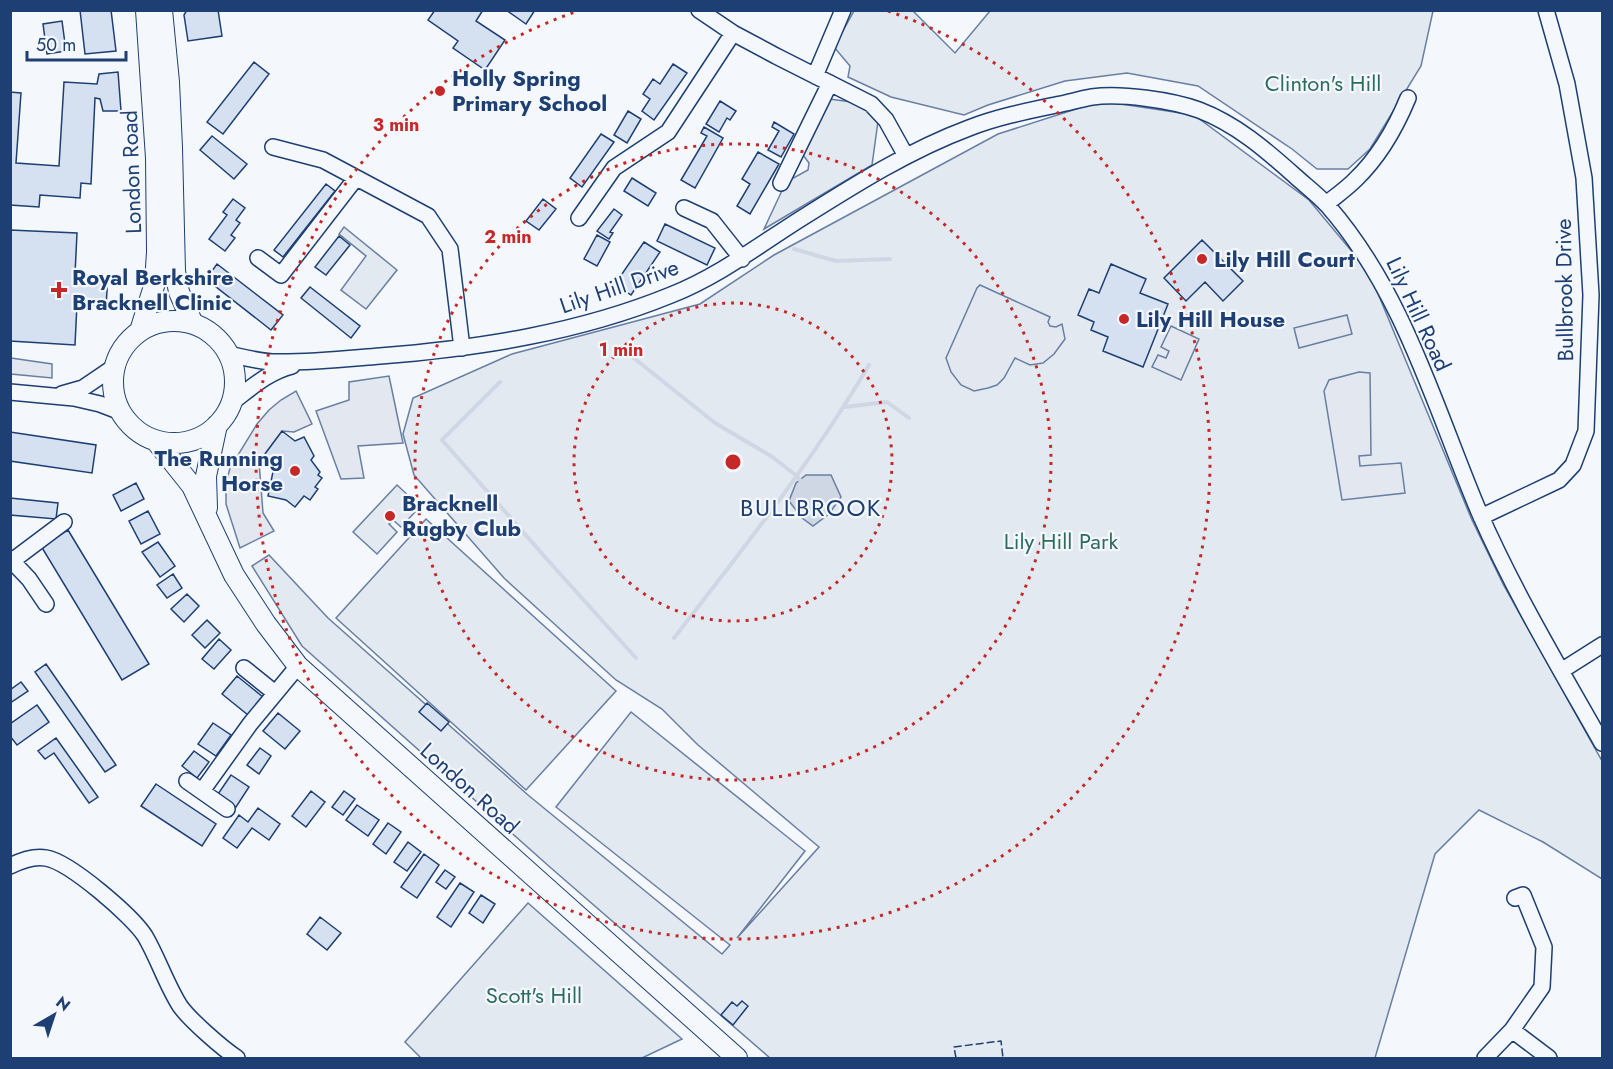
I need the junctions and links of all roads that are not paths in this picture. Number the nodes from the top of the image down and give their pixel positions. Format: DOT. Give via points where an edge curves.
graph roads {
  1 [pos="146,10"];
  2 [pos="162,10"];
  3 [pos="699,10"];
  4 [pos="843,10"];
  5 [pos="1546,10"];
  6 [pos="733,33"];
  7 [pos="816,75"];
  8 [pos="830,83"];
  9 [pos="1408,98"];
  10 [pos="273,147"];
  11 [pos="906,156"];
  12 [pos="356,178"];
  13 [pos="781,183"];
  14 [pos="1326,204"];
  15 [pos="684,208"];
  16 [pos="579,218"];
  17 [pos="258,258"];
  18 [pos="742,259"];
  19 [pos="1597,295"];
  20 [pos="193,324"];
  21 [pos="140,331"];
  22 [pos="462,348"];
  23 [pos="228,354"];
  24 [pos="312,361"];
  25 [pos="114,367"];
  26 [pos="10,392"];
  27 [pos="54,397"];
  28 [pos="231,403"];
  29 [pos="120,412"];
  30 [pos="217,425"];
  31 [pos="156,441"];
  32 [pos="1481,517"];
  33 [pos="209,521"];
  34 [pos="64,522"];
  35 [pos="11,560"];
  36 [pos="46,604"];
  37 [pos="1602,645"];
  38 [pos="298,666"];
  39 [pos="244,668"];
  40 [pos="1561,670"];
  41 [pos="275,693"];
  42 [pos="1602,743"];
  43 [pos="187,781"];
  44 [pos="202,791"];
  45 [pos="227,809"];
  46 [pos="10,866"];
  47 [pos="1523,895"];
  48 [pos="1512,1030"];
  49 [pos="237,1059"];
  50 [pos="737,1059"];
  51 [pos="1485,1059"];
  52 [pos="1549,1059"];
  1 -- 21 [label="main road, London Road" via="156,158 157,252 154,283"];
  2 -- 20 [label="main road, London Road" via="172,137 175,272"];
  3 -- 6 [label="street"];
  4 -- 7 [label="street"];
  5 -- 19 [label="street, Bullbrook Drive" via="1567,84 1584,178"];
  6 -- 7 [label="street"];
  6 -- 16 [label="street" via="668,132 614,168"];
  7 -- 8 [label="street"];
  8 -- 11 [label="street" via="878,109"];
  8 -- 13 [label="street"];
  9 -- 14 [label="street" via="1383,145 1356,179"];
  10 -- 12 [label="street" via="322,160"];
  11 -- 14 [label="street, Lily Hill Road" via="972,127 1023,112 1096,96 1143,98 1198,110 1236,129"];
  11 -- 18 [label="street, Lily Hill Drive" via="799,219"];
  12 -- 17 [label="street" via="281,275"];
  12 -- 22 [label="street" via="428,216 450,249"];
  14 -- 32 [label="street, Lily Hill Road" via="1363,251 1387,291"];
  15 -- 18 [label="street" via="712,221"];
  18 -- 22 [label="street, Lily Hill Drive" via="672,295 599,321"];
  19 -- 32 [label="street, Bullbrook Drive" via="1586,431 1573,465 1559,480"];
  20 -- 21 [label="main road" via="164,322"];
  20 -- 23 [label="main road" via="219,342"];
  21 -- 25 [label="main road" via="123,348"];
  22 -- 24 [label="street, Lily Hill Drive"];
  23 -- 24 [label="street, Lily Hill Drive" via="268,362"];
  23 -- 28 [label="main road" via="235,381"];
  24 -- 28 [label="street, Lily Hill Drive" via="274,372"];
  25 -- 27 [label="street" via="83,388"];
  25 -- 29 [label="main road" via="112,384"];
  26 -- 27 [label="street"];
  27 -- 29 [label="street" via="87,401"];
  28 -- 30 [label="main road"];
  29 -- 31 [label="main road"];
  30 -- 31 [label="main road" via="203,438 188,443"];
  30 -- 33 [label="main road, London Road" via="206,476"];
  31 -- 33 [label="main road, London Road" via="192,486"];
  32 -- 40 [label="street, Lily Hill Road"];
  33 -- 38 [label="main road, London Road" via="245,592"];
  34 -- 35 [label="street"];
  35 -- 36 [label="street"];
  37 -- 40 [label="street"];
  38 -- 41 [label="street"];
  38 -- 50 [label="main road, London Road"];
  39 -- 41 [label="street"];
  40 -- 42 [label="street, Lily Hill Road"];
  41 -- 44 [label="street"];
  43 -- 44 [label="street"];
  44 -- 45 [label="street"];
  46 -- 49 [label="street" via="46,858 75,872 123,911 144,935 181,1007"];
  47 -- 48 [label="street" via="1544,947 1542,987"];
  48 -- 51 [label="street"];
  48 -- 52 [label="street"];
}
